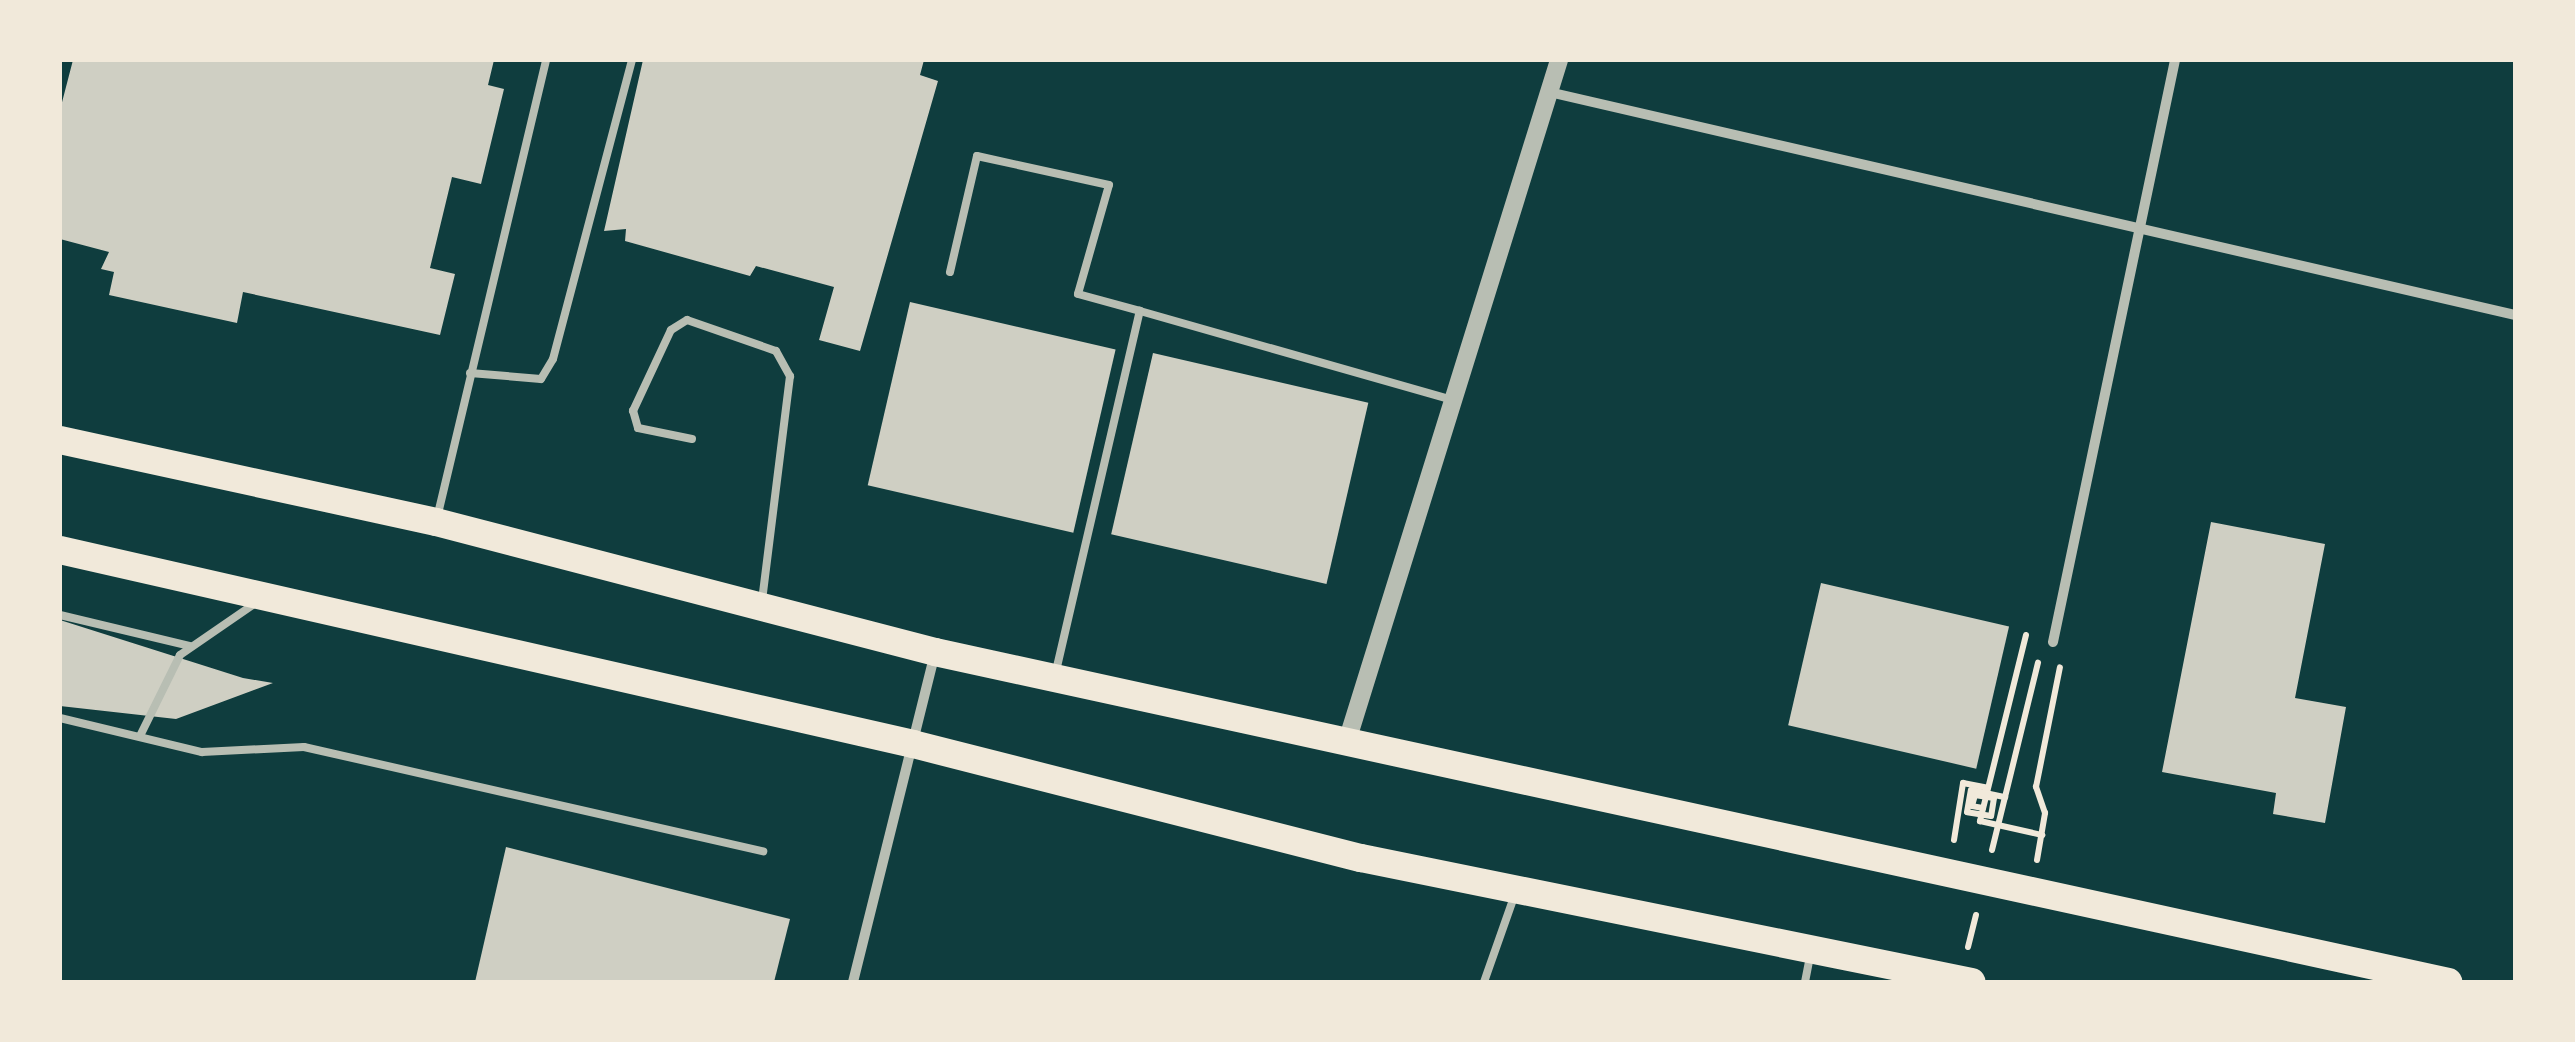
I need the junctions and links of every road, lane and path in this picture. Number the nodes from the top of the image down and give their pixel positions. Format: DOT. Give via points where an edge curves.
graph roads {
  1 [pos="546,60"];
  2 [pos="632,60"];
  3 [pos="1558,60"];
  4 [pos="2175,60"];
  5 [pos="1549,92"];
  6 [pos="2144,230"];
  7 [pos="950,272"];
  8 [pos="1140,311"];
  9 [pos="2515,314"];
  10 [pos="470,373"];
  11 [pos="1449,399"];
  12 [pos="60,440"];
  13 [pos="692,440"];
  14 [pos="436,522"];
  15 [pos="60,550"];
  16 [pos="271,596"];
  17 [pos="760,610"];
  18 [pos="60,615"];
  19 [pos="2024,634"];
  20 [pos="2052,642"];
  21 [pos="190,646"];
  22 [pos="2021,646"];
  23 [pos="935,652"];
  24 [pos="1055,676"];
  25 [pos="60,718"];
  26 [pos="140,736"];
  27 [pos="1348,738"];
  28 [pos="913,744"];
  29 [pos="1988,788"];
  30 [pos="2005,797"];
  31 [pos="1983,808"];
  32 [pos="2042,835"];
  33 [pos="763,851"];
  34 [pos="1987,871"];
  35 [pos="1949,876"];
  36 [pos="1516,891"];
  37 [pos="2030,896"];
  38 [pos="1978,908"];
  39 [pos="1812,950"];
  40 [pos="1968,973"];
  41 [pos="1894,975"];
  42 [pos="852,982"];
  43 [pos="1484,982"];
  44 [pos="1804,982"];
  45 [pos="2448,982"];
  1 -- 10 [label="lane"];
  2 -- 10 [label="lane" via="553,360 541,379"];
  3 -- 5 [label="street"];
  4 -- 6 [label="street"];
  5 -- 6 [label="street"];
  5 -- 11 [label="street"];
  6 -- 9 [label="street"];
  6 -- 20 [label="street"];
  7 -- 8 [label="lane" via="977,156 1109,185 1078,294"];
  8 -- 11 [label="lane"];
  8 -- 24 [label="lane"];
  10 -- 14 [label="lane"];
  11 -- 27 [label="street"];
  12 -- 14 [label="highway"];
  13 -- 17 [label="lane" via="638,428 633,411 671,330 687,320 776,350 790,376"];
  14 -- 17 [label="highway"];
  15 -- 16 [label="highway"];
  16 -- 21 [label="lane"];
  16 -- 28 [label="highway"];
  17 -- 23 [label="highway"];
  18 -- 21 [label="lane"];
  19 -- 22 [label="path"];
  20 -- 32 [label="path" via="2064,645 2036,787"];
  21 -- 26 [label="lane" via="165,673"];
  22 -- 29 [label="path"];
  22 -- 30 [label="path" via="2041,651"];
  23 -- 24 [label="highway"];
  23 -- 28 [label="street"];
  24 -- 27 [label="highway"];
  25 -- 26 [label="lane"];
  26 -- 33 [label="lane" via="202,752 304,748"];
  27 -- 35 [label="highway"];
  28 -- 36 [label="highway"];
  28 -- 42 [label="street"];
  29 -- 31 [label="path"];
  29 -- 35 [label="path" via="1963,783"];
  30 -- 31 [label="path" via="1970,790 1967,812 1991,816 1994,798 1975,795 1972,806"];
  30 -- 34 [label="path"];
  31 -- 32 [label="path" via="1980,821"];
  32 -- 37 [label="path"];
  35 -- 37 [label="highway"];
  36 -- 39 [label="highway"];
  36 -- 43 [label="lane"];
  37 -- 45 [label="highway"];
  38 -- 40 [label="path"];
  39 -- 41 [label="highway"];
  39 -- 44 [label="lane"];
  40 -- 41 [label="highway"];
}
